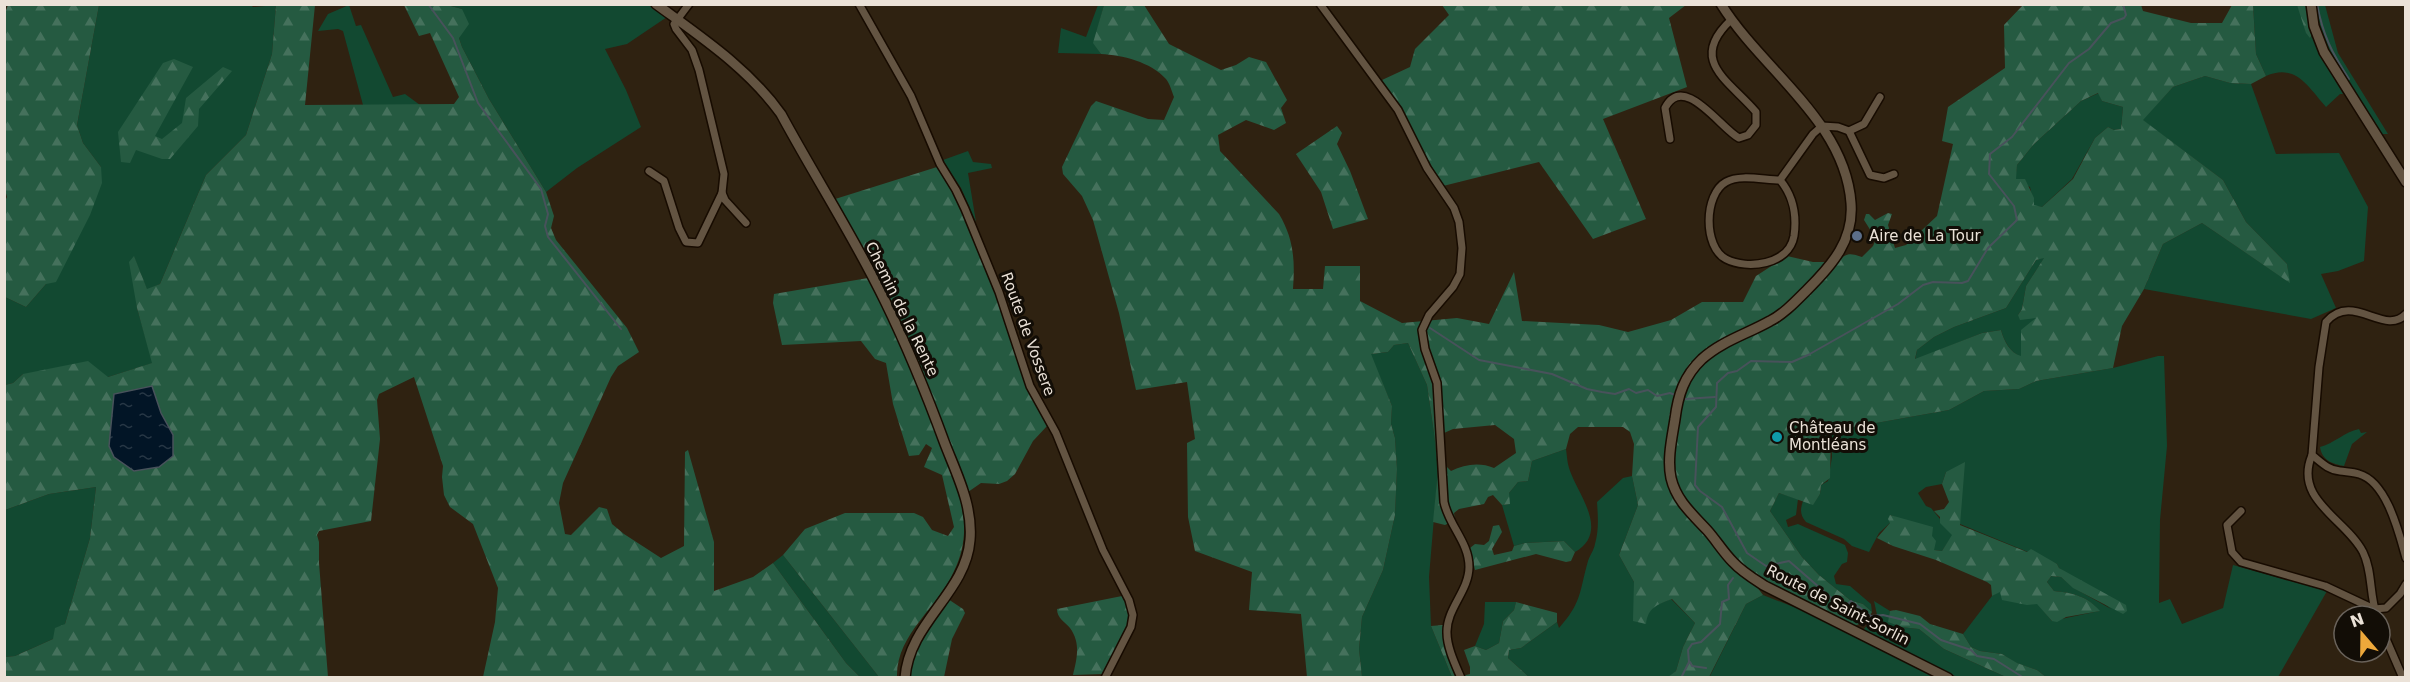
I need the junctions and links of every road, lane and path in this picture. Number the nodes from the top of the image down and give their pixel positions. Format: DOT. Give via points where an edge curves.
graph roads {
  1 [pos="656,4"];
  2 [pos="689,4"];
  3 [pos="859,4"];
  4 [pos="1320,4"];
  5 [pos="1721,4"];
  6 [pos="2311,4"];
  7 [pos="677,19"];
  8 [pos="1731,20"];
  9 [pos="1880,97"];
  10 [pos="1822,126"];
  11 [pos="1849,131"];
  12 [pos="1670,139"];
  13 [pos="649,171"];
  14 [pos="1894,174"];
  15 [pos="1780,180"];
  16 [pos="2406,182"];
  17 [pos="722,193"];
  18 [pos="746,223"];
  19 [pos="2406,314"];
  20 [pos="2312,455"];
  21 [pos="2241,511"];
  22 [pos="2406,558"];
  23 [pos="2406,584"];
  24 [pos="2360,604"];
  25 [pos="2374,604"];
  26 [pos="2390,604"];
  27 [pos="2392,653"];
  28 [pos="905,678"];
  29 [pos="1106,678"];
  30 [pos="1461,678"];
  31 [pos="1948,678"];
  32 [pos="2403,678"];
  1 -- 7 [label="street, Chemin de la Rente"];
  2 -- 7 [label="street"];
  3 -- 29 [label="street, Route de Vossere" via="911,96 940,164 965,208 999,292 1030,386 1056,434 1109,563 1130,600 1131,627"];
  4 -- 30 [label="street" via="1398,110 1459,222 1460,274 1422,330 1437,383 1444,502 1469,556 1469,577 1447,630"];
  5 -- 8 [label="street, Route de Saint-Sorlin"];
  6 -- 16 [label="street" via="2314,26 2325,52"];
  7 -- 17 [label="street" via="676,29 692,50 699,70 724,174"];
  7 -- 28 [label="street, Chemin de la Rente" via="738,65 764,90 781,114 885,301 925,390 964,493 970,527 967,556 957,578 914,640"];
  8 -- 10 [label="street, Route de Saint-Sorlin"];
  8 -- 12 [label="street" via="1713,42 1711,52 1724,81 1756,112 1756,125 1748,135 1739,138 1692,98 1679,97 1665,108"];
  9 -- 11 [label="street" via="1864,124"];
  10 -- 11 [label="street"];
  10 -- 15 [label="street"];
  10 -- 31 [label="street, Route de Saint-Sorlin" via="1840,159 1850,194 1850,227 1844,245 1794,304 1771,321 1717,347 1692,370 1677,403 1671,478 1685,507 1747,575"];
  11 -- 14 [label="street" via="1868,172 1884,178"];
  13 -- 17 [label="street" via="664,181 679,228 689,243 698,243"];
  15 -- 15 [label="street" via="1794,205 1794,236 1788,251 1767,263 1725,259 1710,235 1714,194 1733,179"];
  17 -- 18 [label="street"];
  19 -- 20 [label="street" via="2391,322 2347,311 2326,322"];
  20 -- 22 [label="street" via="2332,470 2358,473 2373,481 2389,509"];
  20 -- 25 [label="street" via="2307,472 2312,490 2364,553"];
  21 -- 24 [label="street" via="2227,525 2237,560 2325,586"];
  23 -- 26 [label="street"];
  27 -- 32 [label="street"];
}
